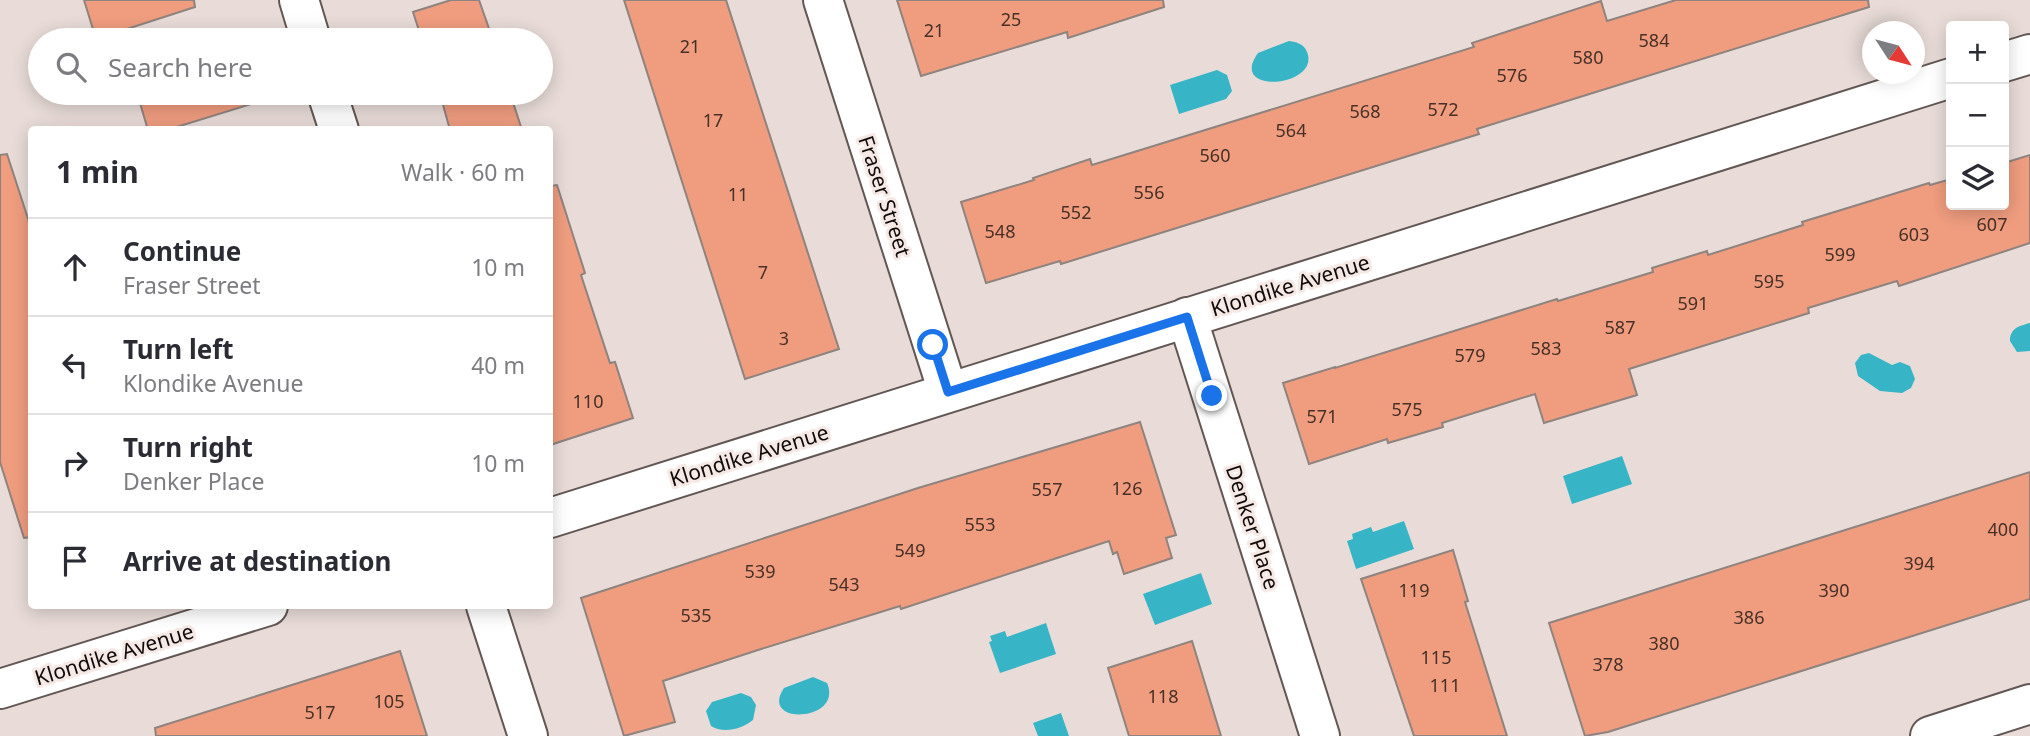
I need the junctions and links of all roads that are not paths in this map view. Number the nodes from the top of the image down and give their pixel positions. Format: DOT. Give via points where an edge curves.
graph roads {
  1 [pos="299,0"];
  2 [pos="822,0"];
  3 [pos="307,28"];
  4 [pos="2030,54"];
  5 [pos="2009,60"];
  6 [pos="1946,80"];
  7 [pos="331,105"];
  8 [pos="338,126"];
  9 [pos="1187,317"];
  10 [pos="948,392"];
  11 [pos="553,516"];
  12 [pos="258,609"];
  13 [pos="487,609"];
  14 [pos="0,689"];
  15 [pos="2030,704"];
  16 [pos="528,736"];
  17 [pos="1320,736"];
  18 [pos="1930,736"];
  1 -- 3 [label="street"];
  2 -- 10 [label="street, Fraser Street"];
  4 -- 5 [label="street"];
  6 -- 9 [label="street, Klondike Avenue"];
  7 -- 8 [label="street"];
  9 -- 10 [label="street, Klondike Avenue"];
  9 -- 17 [label="street, Denker Place"];
  10 -- 11 [label="street, Klondike Avenue"];
  12 -- 14 [label="street, Klondike Avenue"];
  13 -- 16 [label="street"];
  15 -- 18 [label="street"];
}
